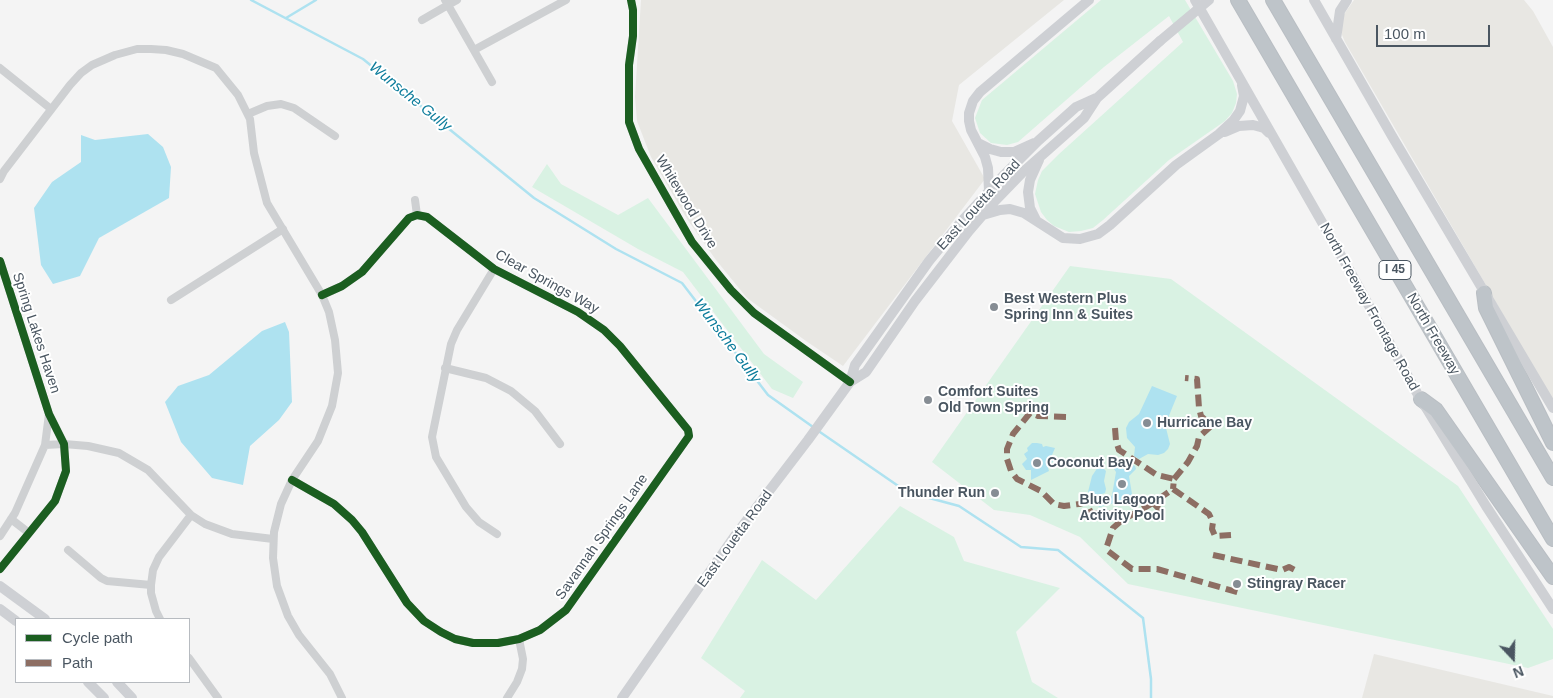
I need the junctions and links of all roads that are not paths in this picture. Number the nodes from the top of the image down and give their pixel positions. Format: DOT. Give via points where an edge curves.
graph roads {
  1 [pos="457,0"];
  2 [pos="566,0"];
  3 [pos="631,0"];
  4 [pos="1089,0"];
  5 [pos="1195,0"];
  6 [pos="1209,0"];
  7 [pos="1238,0"];
  8 [pos="1273,0"];
  9 [pos="1314,0"];
  10 [pos="1347,0"];
  11 [pos="446,3"];
  12 [pos="548,3"];
  13 [pos="422,20"];
  14 [pos="1336,39"];
  15 [pos="474,50"];
  16 [pos="0,68"];
  17 [pos="1240,79"];
  18 [pos="492,82"];
  19 [pos="1097,98"];
  20 [pos="51,109"];
  21 [pos="248,114"];
  22 [pos="1219,134"];
  23 [pos="335,136"];
  24 [pos="1274,137"];
  25 [pos="1038,141"];
  26 [pos="978,143"];
  27 [pos="1042,155"];
  28 [pos="0,179"];
  29 [pos="989,191"];
  30 [pos="416,200"];
  31 [pos="417,215"];
  32 [pos="983,215"];
  33 [pos="1036,220"];
  34 [pos="283,229"];
  35 [pos="943,244"];
  36 [pos="944,263"];
  37 [pos="1,266"];
  38 [pos="494,269"];
  39 [pos="1484,293"];
  40 [pos="322,295"];
  41 [pos="171,300"];
  42 [pos="445,368"];
  43 [pos="850,382"];
  44 [pos="1421,399"];
  45 [pos="1553,408"];
  46 [pos="49,414"];
  47 [pos="689,434"];
  48 [pos="1553,443"];
  49 [pos="64,444"];
  50 [pos="560,444"];
  51 [pos="45,445"];
  52 [pos="1553,478"];
  53 [pos="292,480"];
  54 [pos="191,515"];
  55 [pos="11,519"];
  56 [pos="29,533"];
  57 [pos="497,534"];
  58 [pos="0,536"];
  59 [pos="273,539"];
  60 [pos="1553,539"];
  61 [pos="68,550"];
  62 [pos="0,569"];
  63 [pos="1553,577"];
  64 [pos="151,585"];
  65 [pos="0,586"];
  66 [pos="0,609"];
  67 [pos="1553,610"];
  68 [pos="44,618"];
  69 [pos="160,618"];
  70 [pos="15,620"];
  71 [pos="519,639"];
  72 [pos="190,659"];
  73 [pos="89,683"];
  74 [pos="118,683"];
  75 [pos="104,698"];
  76 [pos="132,698"];
  77 [pos="218,698"];
  78 [pos="342,698"];
  79 [pos="507,698"];
  80 [pos="622,698"];
  1 -- 11 [label="street"];
  2 -- 12 [label="street"];
  3 -- 43 [label="street, Whitewood Drive" via="633,36 629,65 629,122 640,150 692,242 754,313"];
  4 -- 26 [label="main road" via="973,101 969,121"];
  5 -- 17 [label="main road, North Freeway Frontage Road"];
  6 -- 19 [label="main road, East Louetta Road, bridge"];
  7 -- 60 [label="highway, North Freeway / I 45"];
  8 -- 52 [label="highway, I 45"];
  9 -- 14 [label="main road"];
  10 -- 14 [label="main road" via="1338,18"];
  11 -- 13 [label="street"];
  11 -- 15 [label="street"];
  12 -- 15 [label="street"];
  14 -- 39 [label="main road"];
  15 -- 18 [label="street"];
  16 -- 20 [label="street"];
  17 -- 22 [label="main road" via="1244,96 1240,111"];
  17 -- 24 [label="main road, North Freeway Frontage Road"];
  19 -- 25 [label="main road, East Louetta Road" via="1076,107"];
  19 -- 27 [label="main road, East Louetta Road" via="1084,118"];
  20 -- 21 [label="street" via="81,73 92,65 125,51 151,49 183,54 216,68 238,95"];
  20 -- 28 [label="street"];
  21 -- 23 [label="street" via="282,104 294,108"];
  21 -- 34 [label="street" via="266,203"];
  22 -- 24 [label="main road" via="1239,126 1253,125 1264,128"];
  22 -- 33 [label="main road" via="1176,165 1098,234 1080,239 1063,238"];
  24 -- 44 [label="main road, North Freeway Frontage Road"];
  25 -- 26 [label="main road" via="1014,152 1001,152"];
  25 -- 29 [label="main road, East Louetta Road"];
  26 -- 29 [label="main road" via="988,168"];
  27 -- 32 [label="main road, East Louetta Road"];
  27 -- 33 [label="main road" via="1028,192"];
  29 -- 35 [label="main road, East Louetta Road"];
  30 -- 31 [label="street"];
  31 -- 38 [label="street, Clear Springs Way" via="430,218"];
  31 -- 40 [label="street" via="406,221 362,272"];
  32 -- 33 [label="main road" via="1010,209"];
  32 -- 36 [label="main road, East Louetta Road"];
  34 -- 40 [label="street"];
  34 -- 41 [label="street"];
  35 -- 36 [label="main road"];
  35 -- 43 [label="main road, East Louetta Road" via="855,365"];
  36 -- 43 [label="main road, East Louetta Road" via="866,372"];
  37 -- 46 [label="street, Spring Lakes Haven"];
  38 -- 42 [label="street" via="457,330"];
  38 -- 47 [label="street, Clear Springs Way" via="578,312 610,335"];
  39 -- 45 [label="main road"];
  39 -- 48 [label="highway" via="1486,308"];
  40 -- 53 [label="street" via="337,348 336,390 326,425"];
  42 -- 50 [label="street" via="486,378 511,391 535,411"];
  42 -- 57 [label="street" via="432,437 436,457 472,515"];
  43 -- 80 [label="main road, East Louetta Road" via="734,537"];
  44 -- 63 [label="highway" via="1436,410"];
  44 -- 67 [label="main road, North Freeway Frontage Road"];
  46 -- 49 [label="street, Spring Lakes Haven"];
  46 -- 51 [label="street"];
  47 -- 71 [label="street, Savannah Springs Lane" via="570,605 545,628"];
  49 -- 51 [label="street"];
  49 -- 54 [label="street" via="104,448 129,458 148,470"];
  49 -- 56 [label="street" via="66,471 55,502"];
  51 -- 55 [label="street"];
  53 -- 59 [label="street" via="281,504"];
  53 -- 71 [label="street, Savannah Springs Lane" via="334,504 352,520 407,603 424,621 449,636 473,643"];
  54 -- 59 [label="street" via="224,532"];
  54 -- 64 [label="street" via="159,557"];
  55 -- 56 [label="street"];
  55 -- 58 [label="street"];
  56 -- 62 [label="street"];
  59 -- 78 [label="street" via="274,573 284,608 299,635 330,674"];
  61 -- 64 [label="street" via="100,578"];
  64 -- 69 [label="street"];
  65 -- 68 [label="main road"];
  66 -- 70 [label="main road"];
  71 -- 79 [label="street" via="522,669"];
  72 -- 77 [label="street"];
  73 -- 75 [label="main road"];
  74 -- 76 [label="main road"];
}
